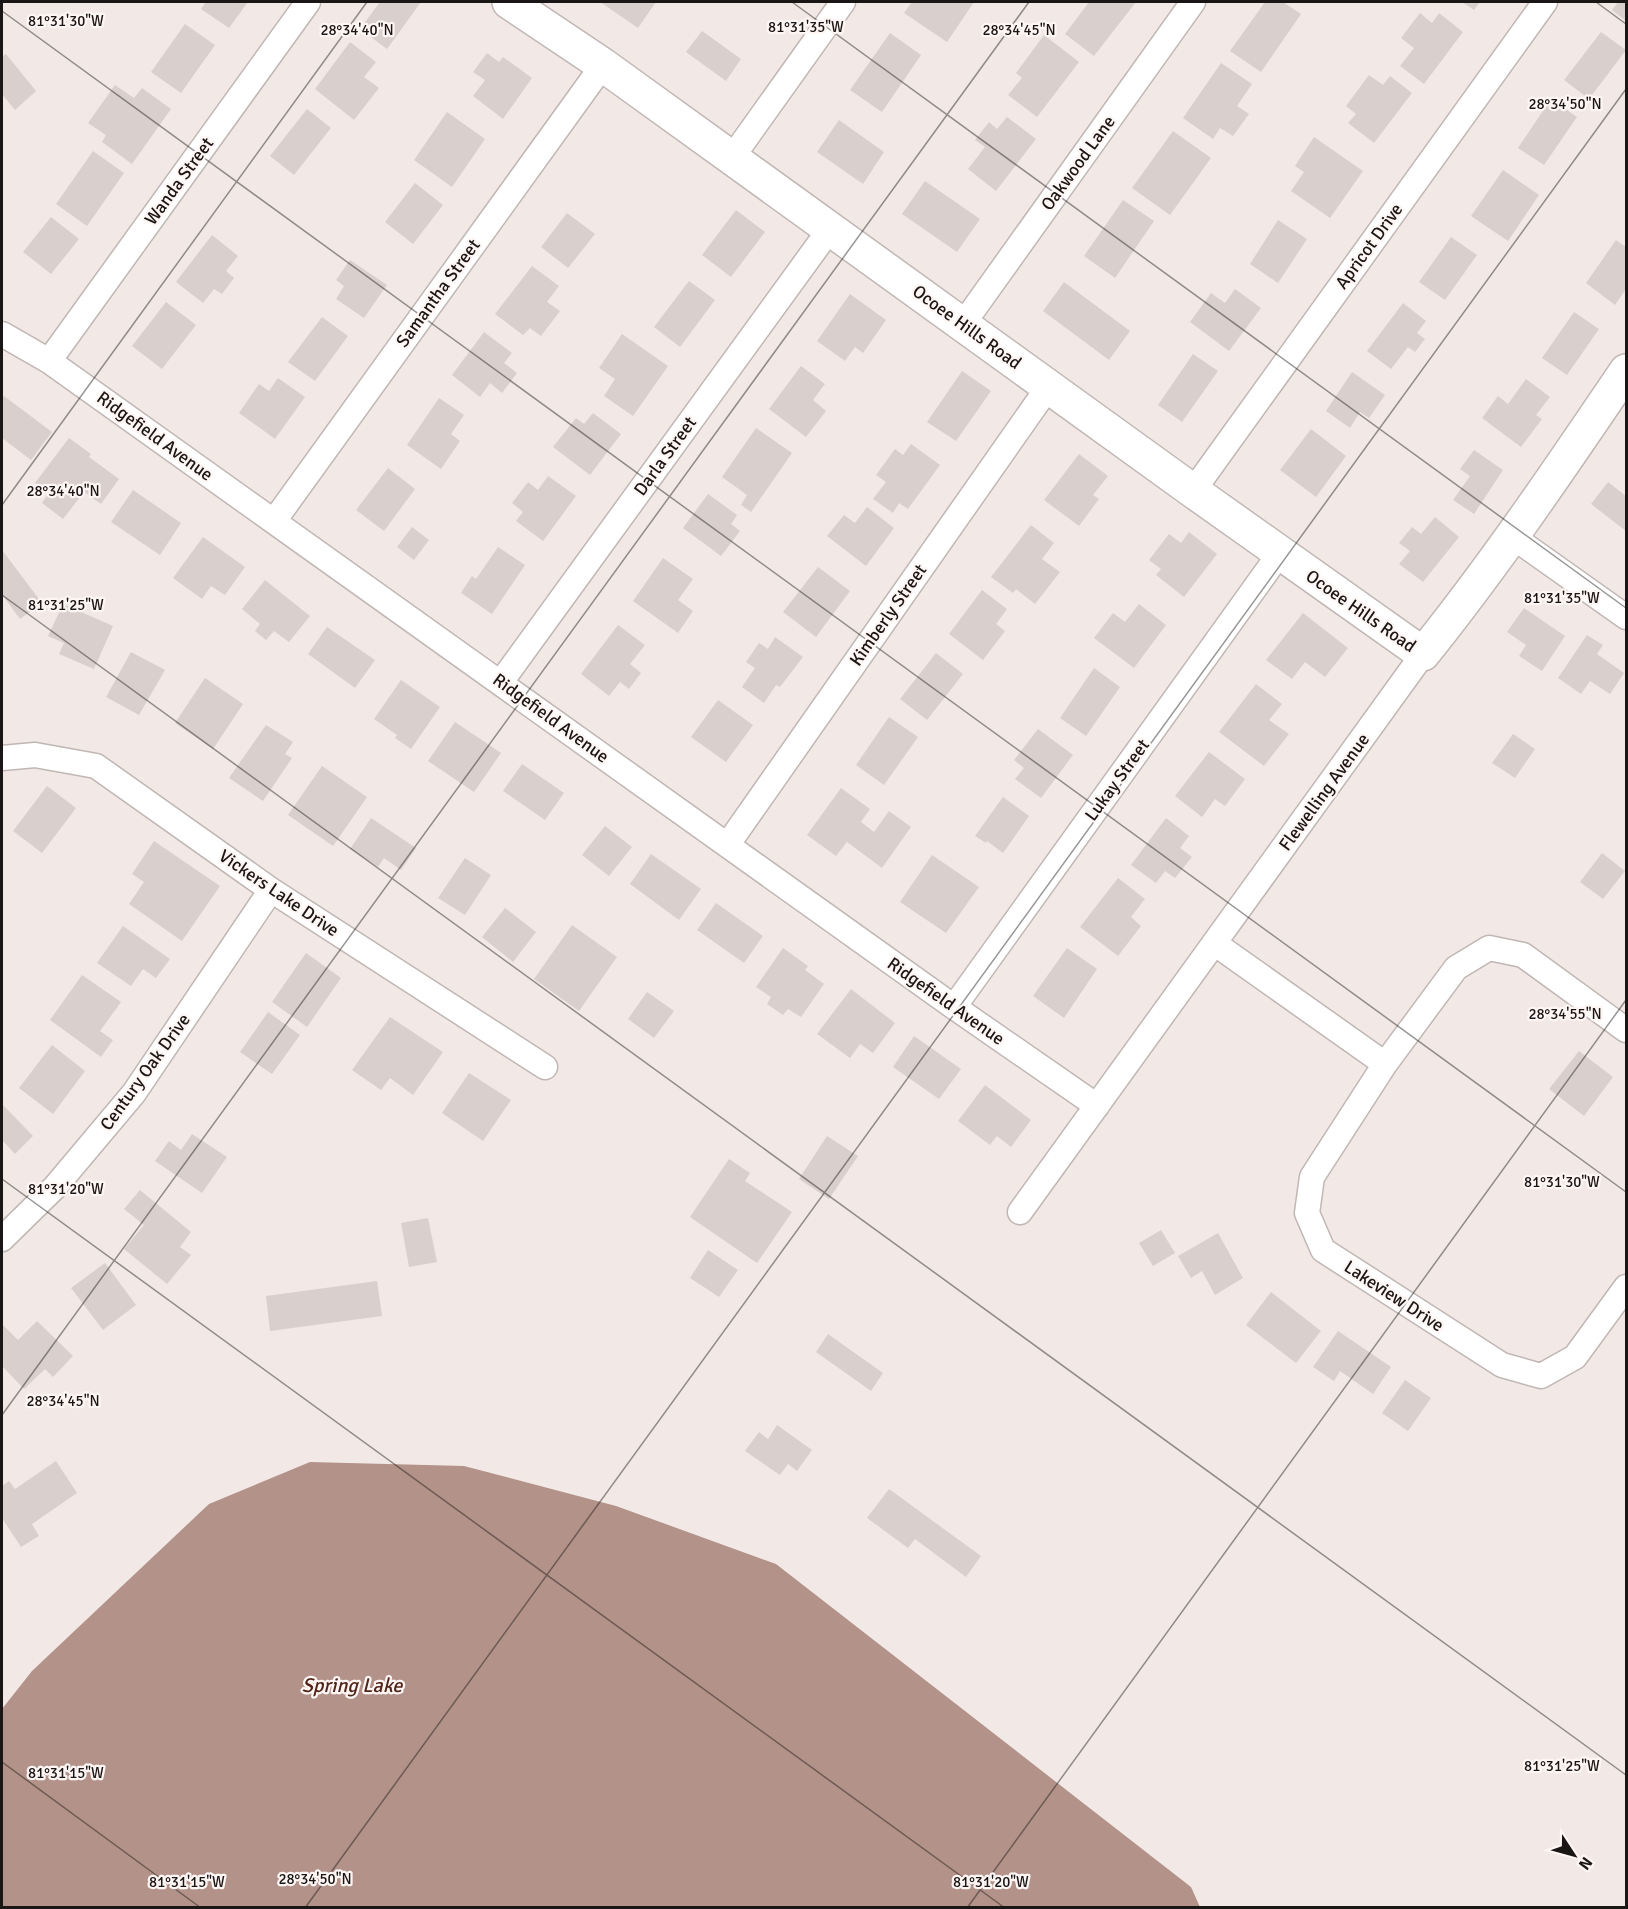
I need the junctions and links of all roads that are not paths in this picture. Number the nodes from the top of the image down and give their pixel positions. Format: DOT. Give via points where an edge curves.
graph roads {
  1 [pos="308,2"];
  2 [pos="509,2"];
  3 [pos="843,2"];
  4 [pos="1193,2"];
  5 [pos="1545,2"];
  6 [pos="603,65"];
  7 [pos="731,159"];
  8 [pos="830,229"];
  9 [pos="963,324"];
  10 [pos="2,334"];
  11 [pos="49,361"];
  12 [pos="1626,371"];
  13 [pos="1049,386"];
  14 [pos="1193,491"];
  15 [pos="274,521"];
  16 [pos="1513,537"];
  17 [pos="1280,553"];
  18 [pos="1626,617"];
  19 [pos="1423,654"];
  20 [pos="501,682"];
  21 [pos="2,758"];
  22 [pos="728,844"];
  23 [pos="271,890"];
  24 [pos="1214,943"];
  25 [pos="954,1007"];
  26 [pos="1626,1030"];
  27 [pos="1385,1064"];
  28 [pos="545,1067"];
  29 [pos="1097,1106"];
  30 [pos="1020,1212"];
  31 [pos="2,1239"];
  32 [pos="1626,1287"];
  1 -- 11 [label="street, Wanda Street"];
  2 -- 6 [label="street, Ocoee Hills Road"];
  3 -- 7 [label="street"];
  4 -- 9 [label="street, Oakwood Lane"];
  5 -- 14 [label="street, Apricot Drive"];
  6 -- 7 [label="street, Ocoee Hills Road"];
  6 -- 15 [label="street, Samantha Street"];
  7 -- 8 [label="street, Ocoee Hills Road"];
  8 -- 9 [label="street, Ocoee Hills Road"];
  8 -- 20 [label="street, Darla Street"];
  9 -- 13 [label="street, Ocoee Hills Road"];
  10 -- 11 [label="street, Ridgefield Avenue"];
  11 -- 15 [label="street, Ridgefield Avenue"];
  12 -- 16 [label="street, Flewelling Avenue"];
  13 -- 14 [label="street, Ocoee Hills Road"];
  13 -- 22 [label="street, Kimberly Street"];
  14 -- 17 [label="street, Ocoee Hills Road"];
  15 -- 20 [label="street, Ridgefield Avenue"];
  16 -- 18 [label="street"];
  16 -- 19 [label="street, Flewelling Avenue"];
  17 -- 19 [label="street, Ocoee Hills Road"];
  17 -- 25 [label="street, Lukay Street"];
  19 -- 24 [label="street, Flewelling Avenue"];
  20 -- 22 [label="street, Ridgefield Avenue"];
  21 -- 23 [label="street, Vickers Lake Drive" via="35,755 96,766"];
  22 -- 25 [label="street, Ridgefield Avenue"];
  23 -- 28 [label="street, Vickers Lake Drive"];
  23 -- 31 [label="street, Century Oak Drive" via="134,1094 55,1187"];
  24 -- 27 [label="street"];
  24 -- 29 [label="street, Flewelling Avenue"];
  25 -- 29 [label="street, Ridgefield Avenue"];
  26 -- 27 [label="street, Lakeview Drive" via="1523,955 1489,948 1456,968"];
  27 -- 32 [label="street, Lakeview Drive" via="1312,1177 1307,1213 1323,1250 1502,1365 1541,1376 1575,1357"];
  29 -- 30 [label="street, Flewelling Avenue"];
}
